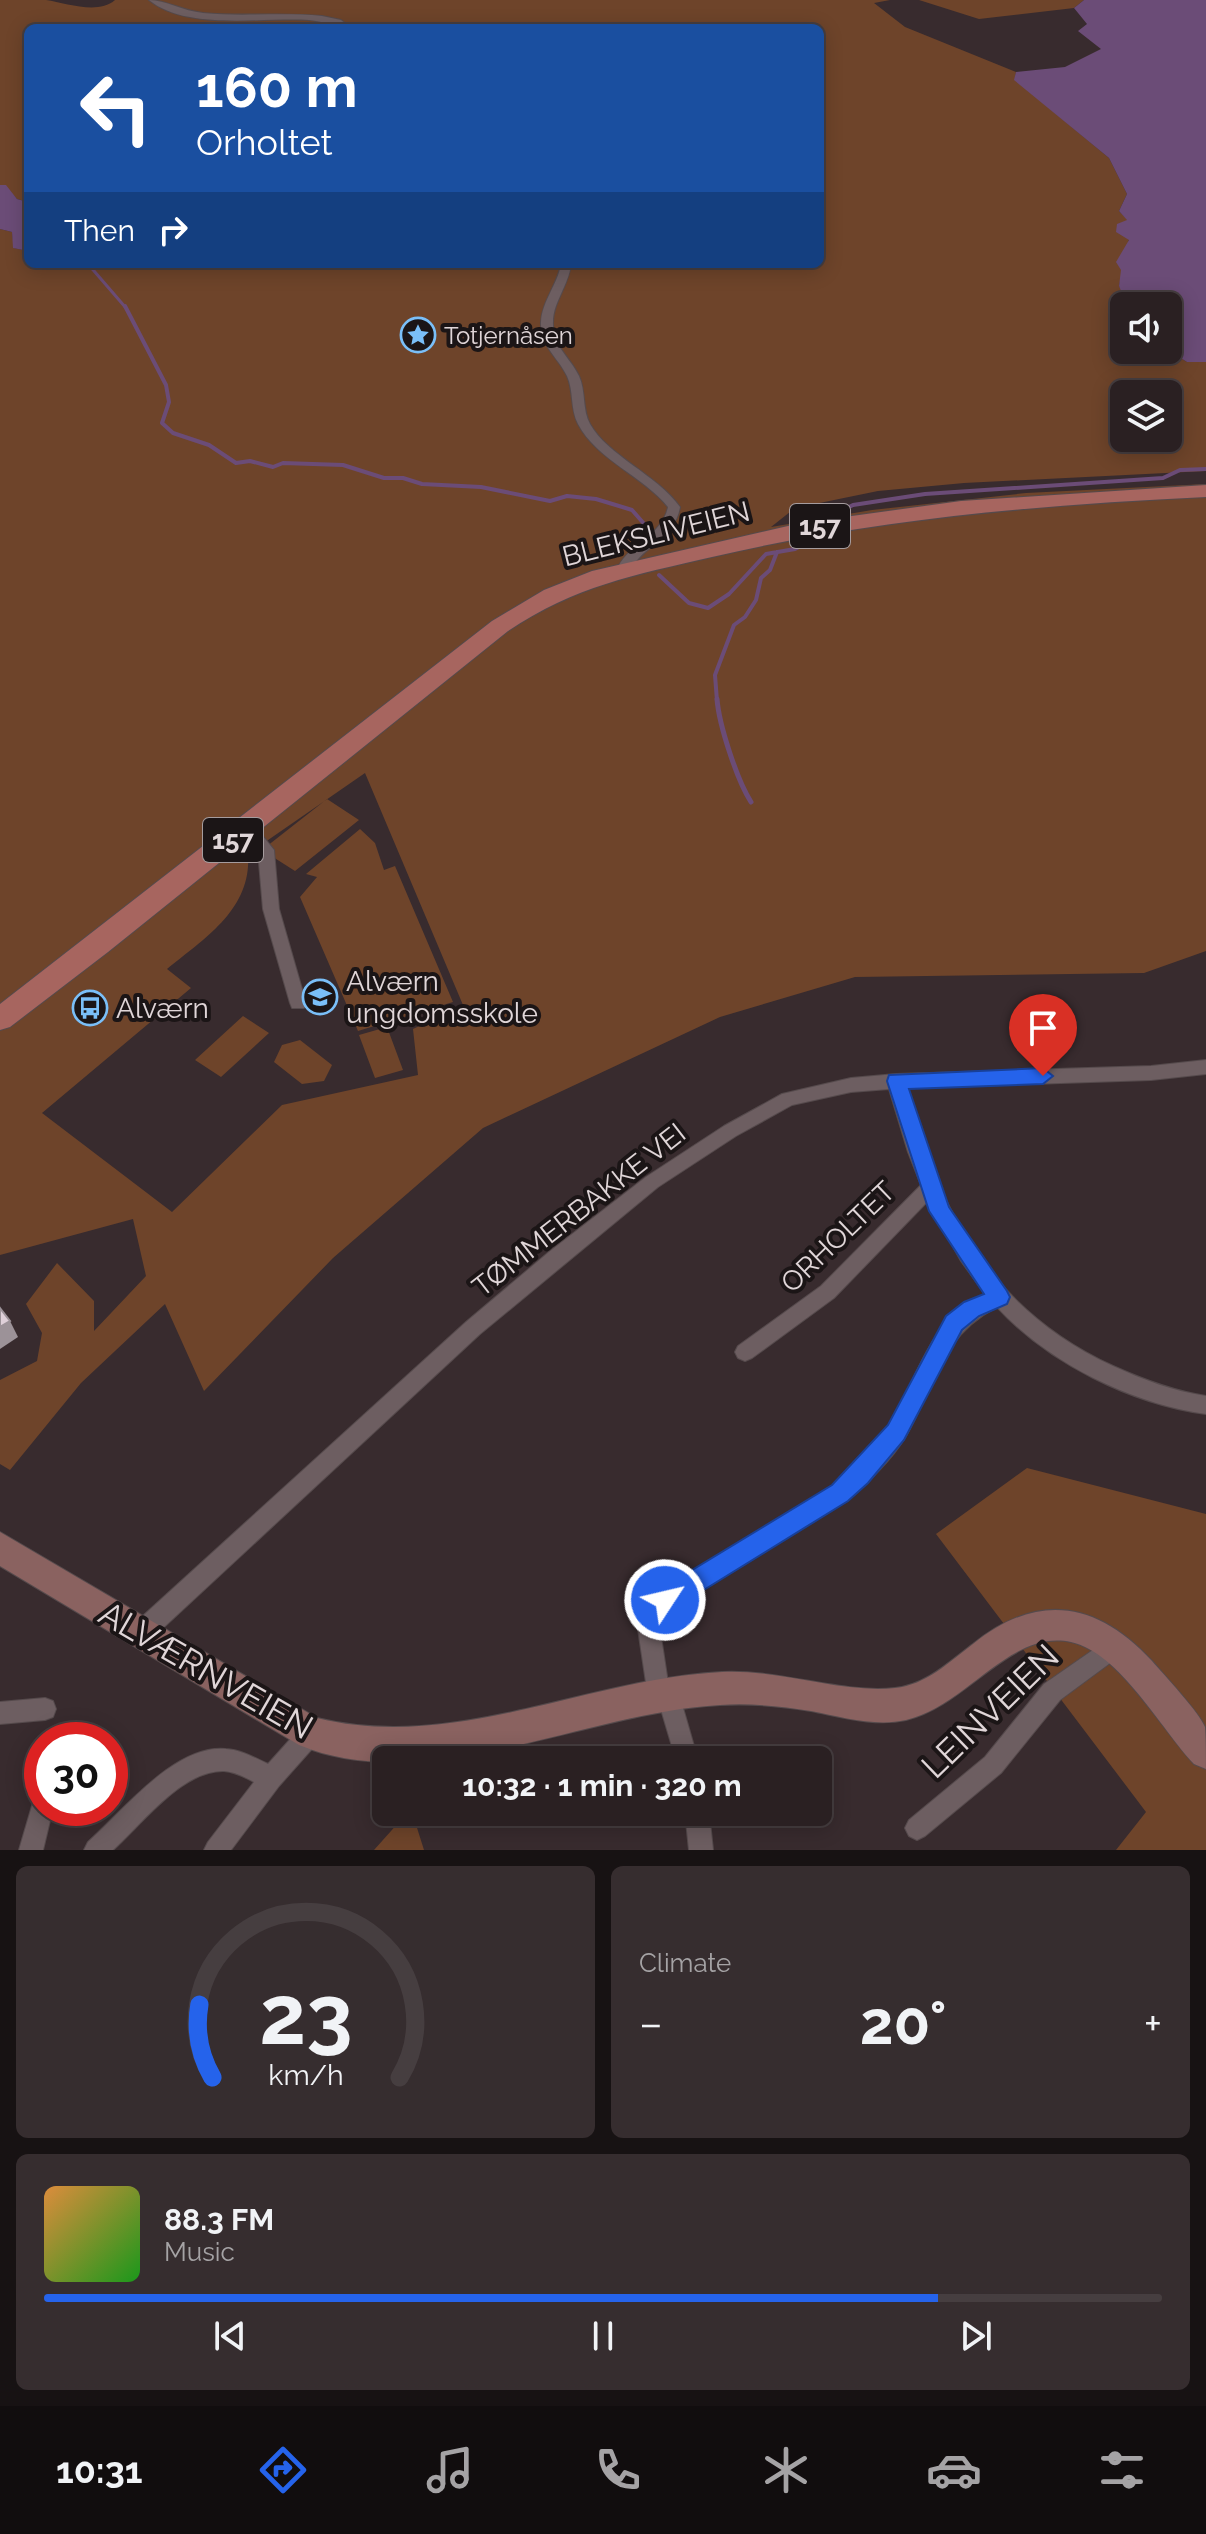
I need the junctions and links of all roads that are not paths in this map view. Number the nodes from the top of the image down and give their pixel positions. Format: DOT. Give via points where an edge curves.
graph roads {
  1 [pos="153,0"];
  2 [pos="340,24"];
  3 [pos="566,268"];
  4 [pos="1206,491"];
  5 [pos="625,567"];
  6 [pos="248,828"];
  7 [pos="298,1003"];
  8 [pos="0,1019"];
  9 [pos="1206,1067"];
  10 [pos="896,1081"];
  11 [pos="930,1188"];
  12 [pos="999,1297"];
  13 [pos="745,1352"];
  14 [pos="1206,1405"];
  15 [pos="0,1548"];
  16 [pos="142,1632"];
  17 [pos="1113,1647"];
  18 [pos="664,1695"];
  19 [pos="45,1709"];
  20 [pos="0,1713"];
  21 [pos="311,1733"];
  22 [pos="682,1746"];
  23 [pos="1206,1752"];
  24 [pos="271,1778"];
  25 [pos="37,1826"];
  26 [pos="698,1826"];
  27 [pos="917,1828"];
  28 [pos="31,1850"];
  29 [pos="96,1850"];
  30 [pos="216,1850"];
  31 [pos="701,1850"];
  1 -- 2 [label="street" via="182,15 279,14"];
  3 -- 5 [label="street" via="547,324 556,356 575,382 584,426 674,507 668,528"];
  4 -- 5 [label="main road, BLEKSLIVEIEN / 157" via="1055,499 853,521"];
  5 -- 6 [label="main road, BLEKSLIVEIEN / 157" via="574,582 516,615"];
  6 -- 7 [label="street" via="266,850 268,899"];
  6 -- 8 [label="main road, BLEKSLIVEIEN / 157"];
  9 -- 10 [label="street, TØMMERBAKKE VEI"];
  10 -- 11 [label="street, ORHOLTET"];
  10 -- 16 [label="street, TØMMERBAKKE VEI" via="788,1099 652,1182 473,1328"];
  11 -- 12 [label="street, ORHOLTET" via="939,1211"];
  11 -- 13 [label="street, ORHOLTET" via="806,1310"];
  12 -- 14 [label="street, ORHOLTET" via="1044,1338 1076,1358 1144,1391"];
  12 -- 18 [label="street" via="954,1323 896,1433 860,1476 665,1600 649,1629"];
  15 -- 16 [label="main road, ALVÆRNVEIEN"];
  16 -- 21 [label="main road, ALVÆRNVEIEN"];
  17 -- 18 [label="main road, ALVÆRNVEIEN" via="1072,1626 1029,1626 1004,1638 946,1687 902,1704 874,1706 754,1688"];
  17 -- 23 [label="main road, ALVÆRNVEIEN"];
  17 -- 27 [label="street, LEINVEIEN" via="1052,1692 993,1765"];
  18 -- 21 [label="main road, ALVÆRNVEIEN" via="408,1744 351,1745"];
  18 -- 22 [label="street"];
  19 -- 20 [label="street"];
  21 -- 24 [label="street"];
  24 -- 29 [label="street" via="223,1760 195,1765"];
  24 -- 30 [label="street"];
  25 -- 28 [label="street"];
  26 -- 31 [label="street"];
}
